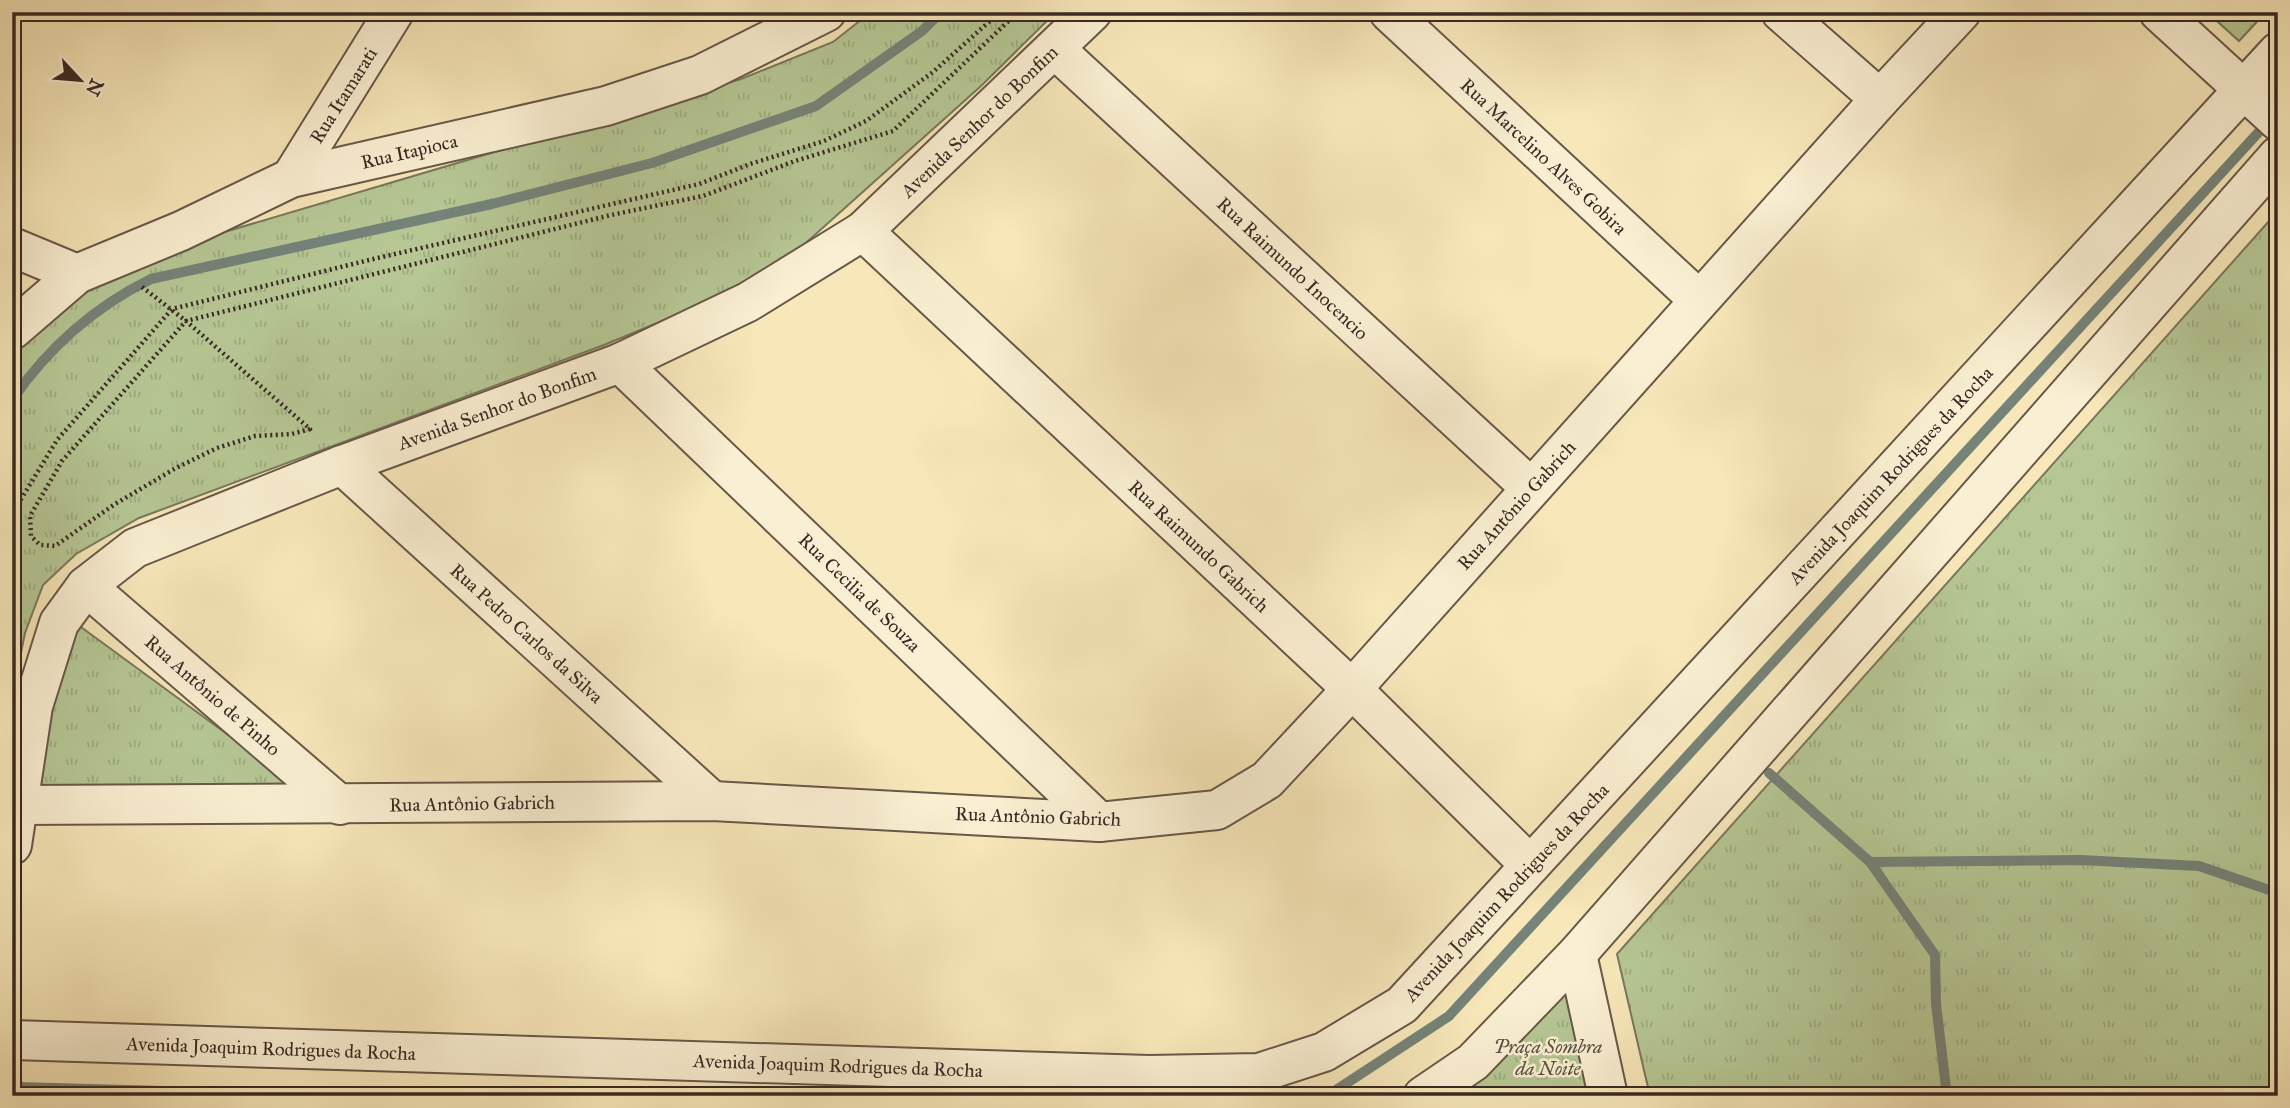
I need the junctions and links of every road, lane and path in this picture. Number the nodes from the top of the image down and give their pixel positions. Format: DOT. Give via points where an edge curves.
graph roads {
  1 [pos="394,12"];
  2 [pos="826,12"];
  3 [pos="1000,12"];
  4 [pos="1018,12"];
  5 [pos="1092,12"];
  6 [pos="1389,12"];
  7 [pos="1781,12"];
  8 [pos="1961,12"];
  9 [pos="2159,12"];
  10 [pos="1055,49"];
  11 [pos="2278,52"];
  12 [pos="1880,99"];
  13 [pos="2261,106"];
  14 [pos="2278,156"];
  15 [pos="291,178"];
  16 [pos="863,231"];
  17 [pos="12,247"];
  18 [pos="77,275"];
  19 [pos="146,290"];
  20 [pos="1699,300"];
  21 [pos="172,309"];
  22 [pos="186,321"];
  23 [pos="12,330"];
  24 [pos="620,363"];
  25 [pos="342,465"];
  26 [pos="1531,488"];
  27 [pos="12,514"];
  28 [pos="86,586"];
  29 [pos="1352,689"];
  30 [pos="712,801"];
  31 [pos="340,804"];
  32 [pos="18,805"];
  33 [pos="1100,822"];
  34 [pos="12,845"];
  35 [pos="1530,865"];
  36 [pos="1577,954"];
  37 [pos="12,1040"];
  38 [pos="1423,1096"];
  39 [pos="1608,1096"];
  1 -- 15 [label="street, Rua Itamarati"];
  2 -- 15 [label="street, Rua Itapioca" via="700,75 606,106"];
  3 -- 21 [label="path" via="933,72 866,121 824,141 699,184"];
  4 -- 22 [label="path" via="893,131 703,196"];
  5 -- 10 [label="street, Avenida Senhor do Bonfim"];
  6 -- 20 [label="street, Rua Marcelino Alves Gobira"];
  7 -- 12 [label="street"];
  8 -- 12 [label="street, Rua Antônio Gabrich"];
  9 -- 13 [label="street"];
  10 -- 16 [label="street, Avenida Senhor do Bonfim"];
  10 -- 26 [label="street, Rua Raimundo Inocencio"];
  11 -- 13 [label="street, Avenida Joaquim Rodrigues da Rocha"];
  12 -- 20 [label="street, Rua Antônio Gabrich"];
  13 -- 35 [label="street, Avenida Joaquim Rodrigues da Rocha"];
  14 -- 36 [label="street"];
  15 -- 18 [label="street, Rua Itapioca"];
  16 -- 24 [label="street, Avenida Senhor do Bonfim" via="748,302"];
  16 -- 29 [label="street, Rua Raimundo Gabrich"];
  17 -- 18 [label="street"];
  18 -- 23 [label="street, Rua Itapioca"];
  19 -- 21 [label="path"];
  20 -- 26 [label="street, Rua Antônio Gabrich"];
  21 -- 22 [label="path"];
  21 -- 27 [label="path" via="57,440"];
  22 -- 22 [label="path" via="62,461 30,516 31,536 40,545 55,546 115,504 217,448 255,436 310,429"];
  24 -- 25 [label="street, Avenida Senhor do Bonfim"];
  24 -- 33 [label="street, Rua Cecilia de Souza"];
  25 -- 28 [label="street, Avenida Senhor do Bonfim" via="135,548"];
  25 -- 30 [label="street, Rua Pedro Carlos da Silva"];
  26 -- 29 [label="street, Rua Antônio Gabrich"];
  28 -- 31 [label="street, Rua Antônio de Pinho"];
  28 -- 32 [label="street, Avenida Senhor do Bonfim" via="59,623 33,706"];
  29 -- 33 [label="street, Rua Antônio Gabrich" via="1267,780 1217,810"];
  29 -- 35 [label="street, Rua Raimundo Gabrich"];
  30 -- 31 [label="street, Rua Antônio Gabrich"];
  30 -- 33 [label="street, Rua Antônio Gabrich"];
  31 -- 32 [label="street, Rua Antônio Gabrich"];
  32 -- 34 [label="street, Avenida Senhor do Bonfim"];
  35 -- 37 [label="street, Avenida Joaquim Rodrigues da Rocha" via="1402,1005 1324,1052 1259,1073 1149,1075"];
  36 -- 38 [label="street" via="1473,1062"];
  36 -- 39 [label="street"];
}
